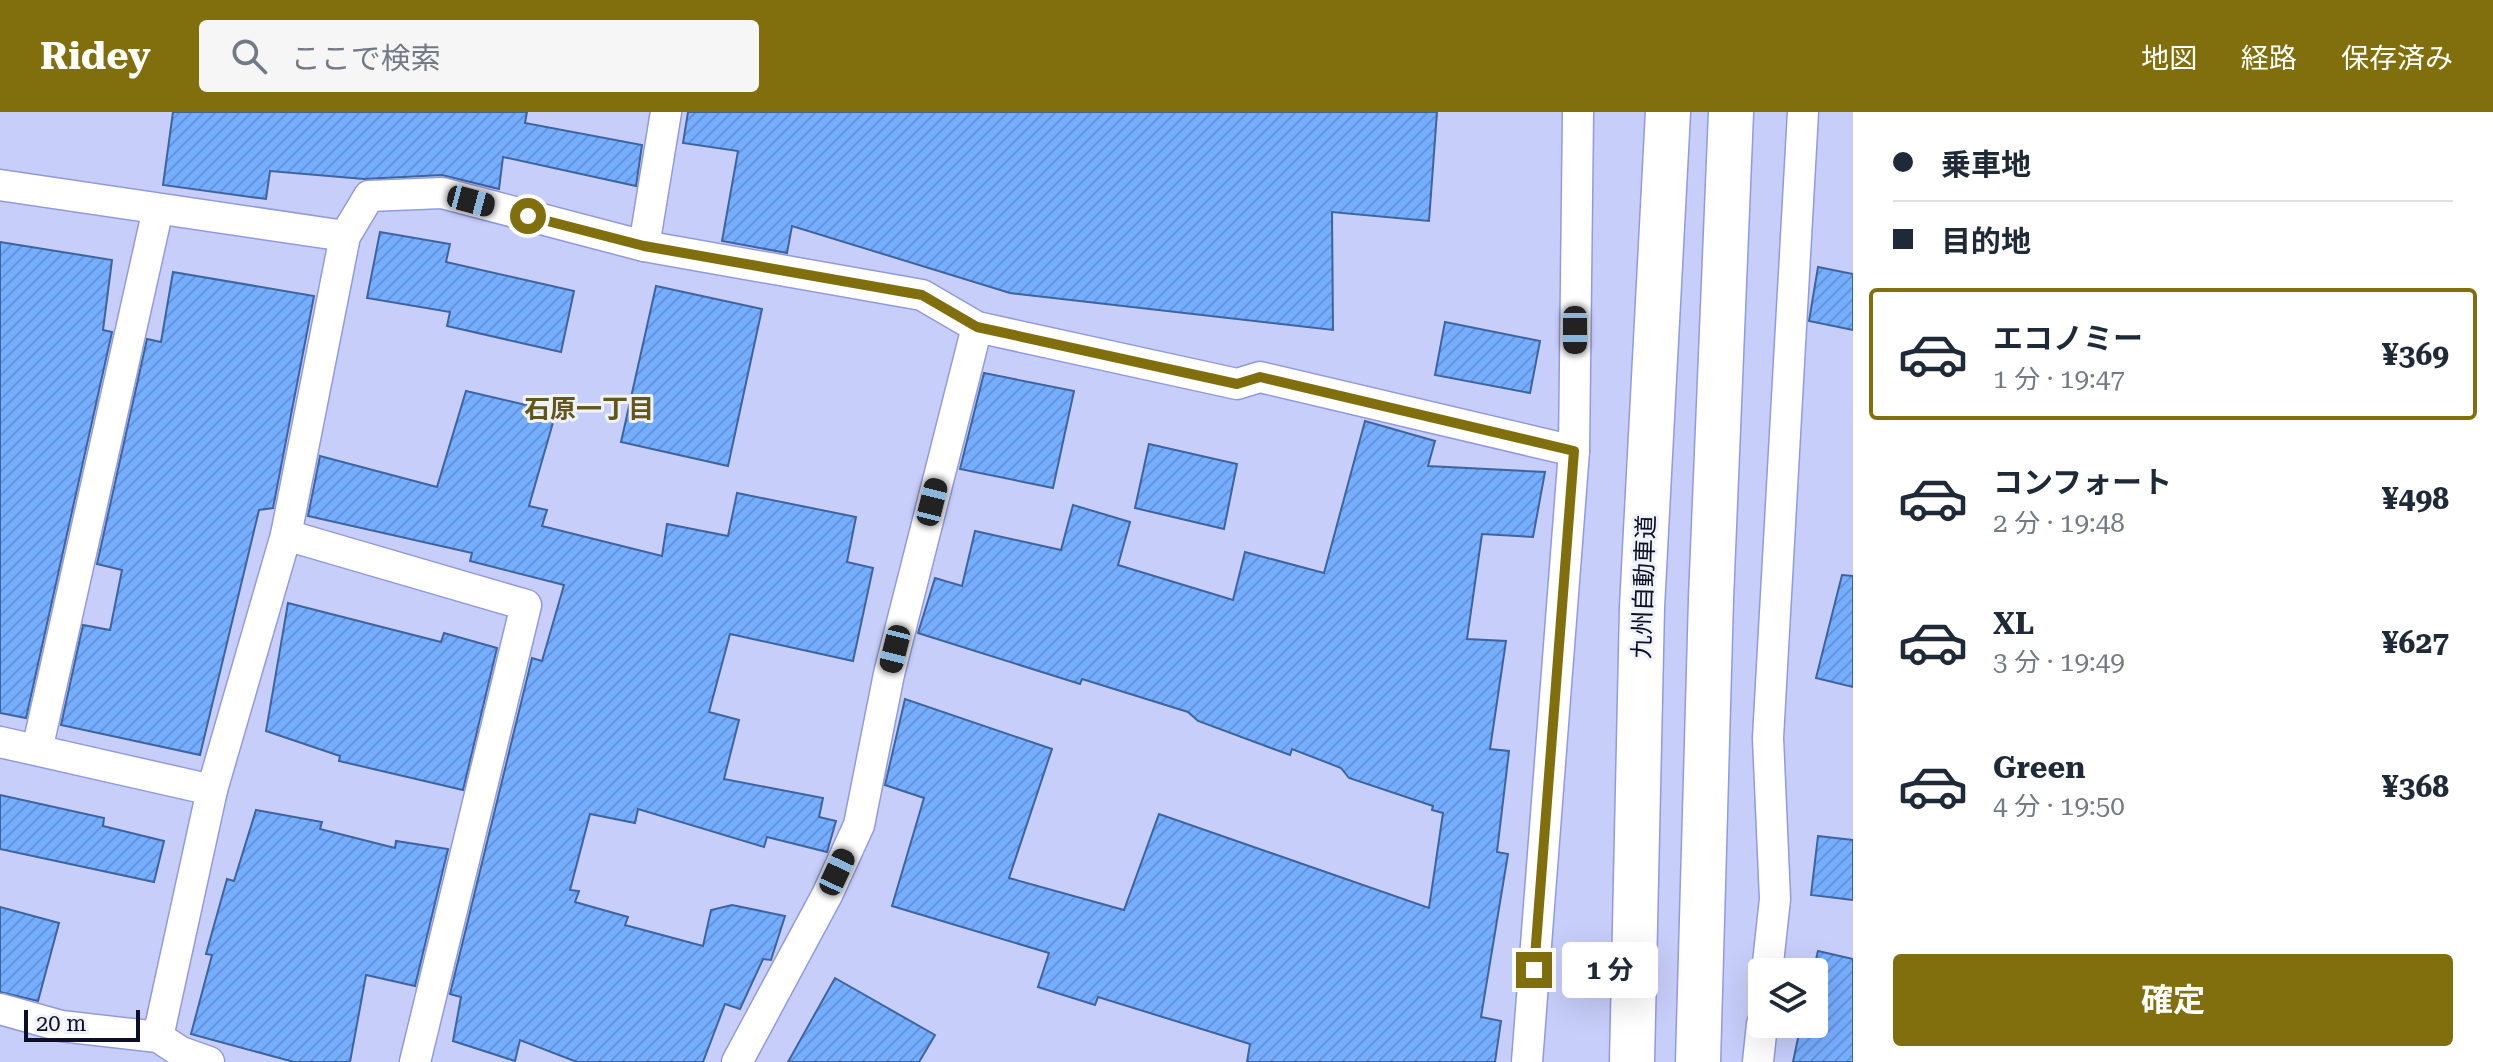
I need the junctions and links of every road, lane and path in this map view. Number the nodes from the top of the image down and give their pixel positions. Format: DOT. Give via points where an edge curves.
graph roads {
  1 [pos="666,112"];
  2 [pos="1578,112"];
  3 [pos="1668,112"];
  4 [pos="1731,112"];
  5 [pos="1803,112"];
  6 [pos="0,185"];
  7 [pos="158,209"];
  8 [pos="345,236"];
  9 [pos="644,246"];
  10 [pos="977,327"];
  11 [pos="1574,451"];
  12 [pos="286,535"];
  13 [pos="0,742"];
  14 [pos="37,750"];
  15 [pos="212,790"];
  16 [pos="1769,958"];
  17 [pos="0,1009"];
  18 [pos="158,1037"];
  19 [pos="1761,1038"];
  20 [pos="209,1062"];
  21 [pos="415,1062"];
  22 [pos="737,1062"];
  23 [pos="1527,1062"];
  24 [pos="1632,1062"];
  25 [pos="1698,1062"];
  26 [pos="1758,1062"];
  1 -- 9 [label="street"];
  2 -- 11 [label="street"];
  3 -- 24 [label="highway, 九州自動車道" via="1642,607"];
  4 -- 25 [label="highway"];
  5 -- 16 [label="street" via="1768,738 1775,899"];
  6 -- 7 [label="street"];
  7 -- 8 [label="street"];
  7 -- 14 [label="street"];
  8 -- 9 [label="street" via="369,196 442,193"];
  8 -- 12 [label="street"];
  9 -- 10 [label="street" via="922,295"];
  10 -- 11 [label="street" via="1237,384 1260,377"];
  10 -- 22 [label="street" via="889,674 859,825"];
  11 -- 23 [label="street"];
  12 -- 15 [label="street"];
  12 -- 21 [label="street" via="526,605"];
  13 -- 14 [label="street"];
  14 -- 15 [label="street"];
  15 -- 18 [label="street"];
  17 -- 18 [label="street" via="61,1026"];
  18 -- 20 [label="street"];
  19 -- 26 [label="street"];
}
